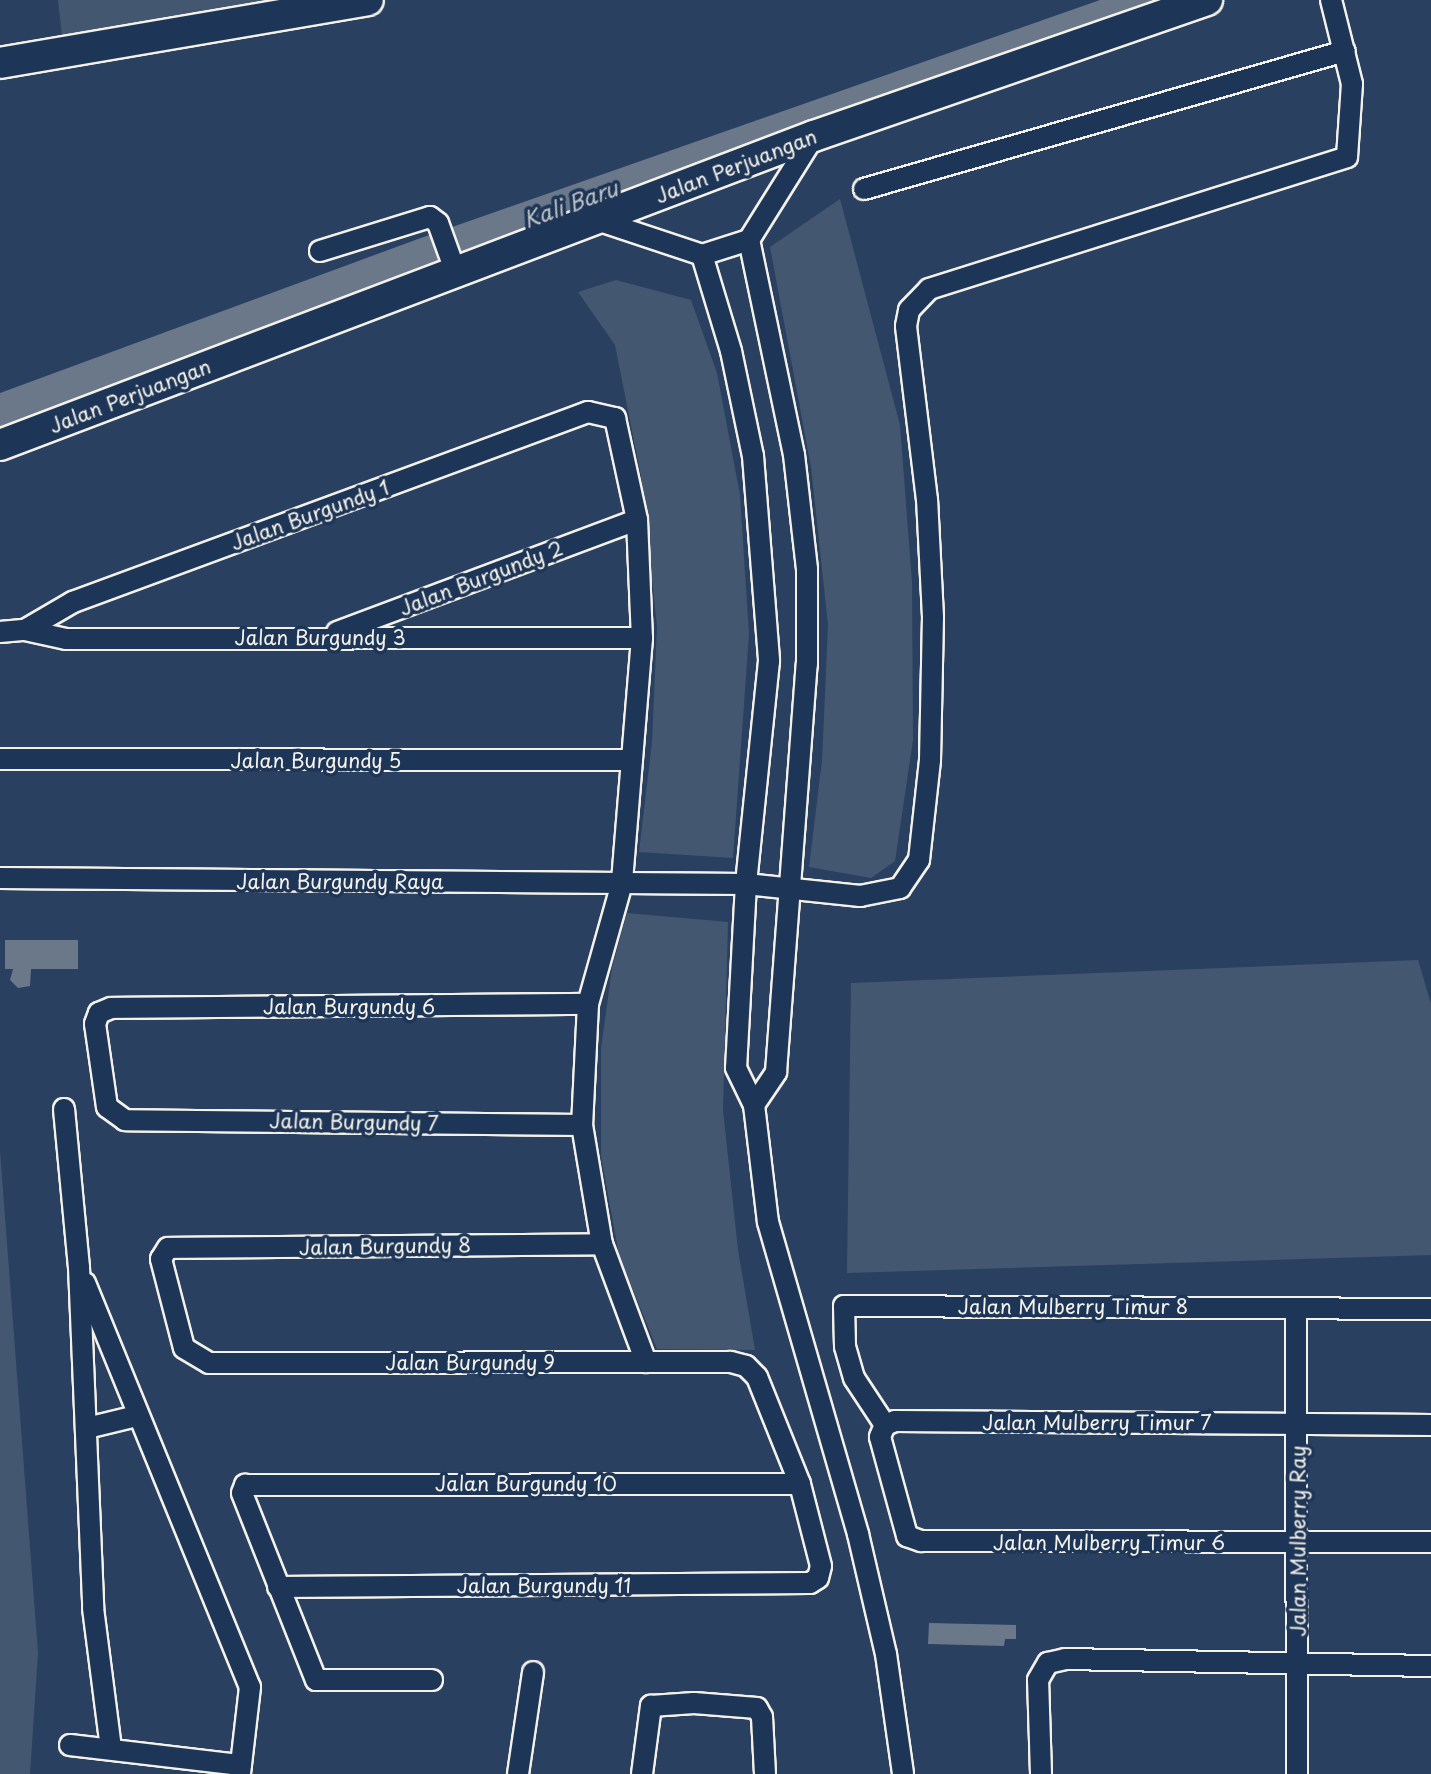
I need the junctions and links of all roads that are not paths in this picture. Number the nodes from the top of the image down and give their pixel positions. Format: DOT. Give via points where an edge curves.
graph roads {
  1 [pos="368,0"];
  2 [pos="1207,0"];
  3 [pos="1331,0"];
  4 [pos="1345,51"];
  5 [pos="0,63"];
  6 [pos="814,136"];
  7 [pos="864,189"];
  8 [pos="597,220"];
  9 [pos="749,240"];
  10 [pos="320,251"];
  11 [pos="702,255"];
  12 [pos="454,268"];
  13 [pos="0,445"];
  14 [pos="637,520"];
  15 [pos="25,630"];
  16 [pos="0,632"];
  17 [pos="325,637"];
  18 [pos="642,638"];
  19 [pos="0,759"];
  20 [pos="632,760"];
  21 [pos="0,878"];
  22 [pos="622,883"];
  23 [pos="746,884"];
  24 [pos="790,885"];
  25 [pos="588,1004"];
  26 [pos="754,1105"];
  27 [pos="64,1109"];
  28 [pos="125,1120"];
  29 [pos="582,1125"];
  30 [pos="602,1244"];
  31 [pos="79,1267"];
  32 [pos="1296,1308"];
  33 [pos="1431,1309"];
  34 [pos="646,1362"];
  35 [pos="209,1363"];
  36 [pos="137,1416"];
  37 [pos="890,1423"];
  38 [pos="1298,1424"];
  39 [pos="1431,1425"];
  40 [pos="87,1428"];
  41 [pos="800,1484"];
  42 [pos="1431,1542"];
  43 [pos="1298,1543"];
  44 [pos="278,1587"];
  45 [pos="1297,1664"];
  46 [pos="1431,1666"];
  47 [pos="533,1672"];
  48 [pos="432,1680"];
  49 [pos="70,1745"];
  50 [pos="111,1749"];
  51 [pos="240,1770"];
  52 [pos="518,1774"];
  53 [pos="642,1774"];
  54 [pos="765,1774"];
  55 [pos="903,1774"];
  56 [pos="1041,1774"];
  57 [pos="1297,1774"];
  1 -- 5 [label="main road"];
  2 -- 6 [label="main road, Jalan Perjuangan"];
  3 -- 4 [label="street"];
  4 -- 7 [label="street"];
  4 -- 24 [label="street, Jalan Burgundy Raya" via="1352,113 1347,157 949,282 916,297 906,326 927,500 933,617 930,760 919,860 900,888 884,892 860,896"];
  6 -- 8 [label="main road, Jalan Perjuangan"];
  6 -- 9 [label="street"];
  8 -- 11 [label="street"];
  8 -- 12 [label="main road, Jalan Perjuangan"];
  9 -- 11 [label="street"];
  9 -- 24 [label="street" via="794,455 807,569 807,664"];
  10 -- 12 [label="street" via="424,217 438,223"];
  11 -- 23 [label="street" via="731,351 753,456 765,564 769,661"];
  12 -- 13 [label="main road, Jalan Perjuangan"];
  14 -- 15 [label="street, Jalan Burgundy 1" via="619,426 599,411 73,602"];
  14 -- 17 [label="street, Jalan Burgundy 2"];
  14 -- 18 [label="street"];
  15 -- 16 [label="street, Jalan Burgundy 3"];
  15 -- 17 [label="street, Jalan Burgundy 3" via="66,639"];
  17 -- 18 [label="street, Jalan Burgundy 3"];
  18 -- 20 [label="street"];
  19 -- 20 [label="street, Jalan Burgundy 5"];
  20 -- 22 [label="street"];
  21 -- 22 [label="street, Jalan Burgundy Raya"];
  22 -- 23 [label="street, Jalan Burgundy Raya"];
  22 -- 25 [label="street"];
  23 -- 24 [label="street, Jalan Burgundy Raya"];
  23 -- 26 [label="street" via="736,1068"];
  24 -- 26 [label="street" via="776,1072"];
  25 -- 28 [label="street, Jalan Burgundy 6" via="111,1008 99,1013 95,1024 107,1107"];
  25 -- 29 [label="street"];
  26 -- 55 [label="street" via="768,1222 858,1534 886,1654"];
  27 -- 31 [label="street"];
  28 -- 29 [label="street, Jalan Burgundy 7"];
  29 -- 30 [label="street"];
  30 -- 34 [label="street"];
  30 -- 35 [label="street, Jalan Burgundy 8" via="168,1248 161,1259 184,1348"];
  31 -- 36 [label="street"];
  31 -- 40 [label="street"];
  32 -- 33 [label="street, Jalan Mulberry Timur 8"];
  32 -- 37 [label="street, Jalan Mulberry Timur 8" via="850,1305 841,1311 848,1357 868,1407"];
  32 -- 38 [label="street, Jalan Mulberry Ray"];
  34 -- 35 [label="street, Jalan Burgundy 9"];
  34 -- 41 [label="street, Jalan Burgundy 9" via="731,1362 757,1377"];
  36 -- 40 [label="street"];
  36 -- 51 [label="street" via="250,1687"];
  37 -- 38 [label="street, Jalan Mulberry Timur 7"];
  37 -- 43 [label="street, Jalan Mulberry Timur 6" via="880,1437 907,1536 921,1541"];
  38 -- 39 [label="street, Jalan Mulberry Timur 7"];
  38 -- 43 [label="street, Jalan Mulberry Ray"];
  40 -- 50 [label="street" via="93,1608"];
  41 -- 44 [label="street, Jalan Burgundy 11" via="821,1566 818,1578 810,1583"];
  41 -- 44 [label="street, Jalan Burgundy 10" via="252,1481 242,1493"];
  42 -- 43 [label="street, Jalan Mulberry Timur 6"];
  43 -- 45 [label="street, Jalan Mulberry Ray"];
  44 -- 48 [label="street" via="311,1673 325,1683"];
  45 -- 46 [label="street"];
  45 -- 56 [label="street" via="1065,1659 1048,1663 1038,1680"];
  45 -- 57 [label="street, Jalan Mulberry Ray"];
  47 -- 52 [label="street"];
  49 -- 50 [label="street"];
  50 -- 51 [label="street"];
  53 -- 54 [label="street" via="651,1706 658,1703 757,1708"];
}
